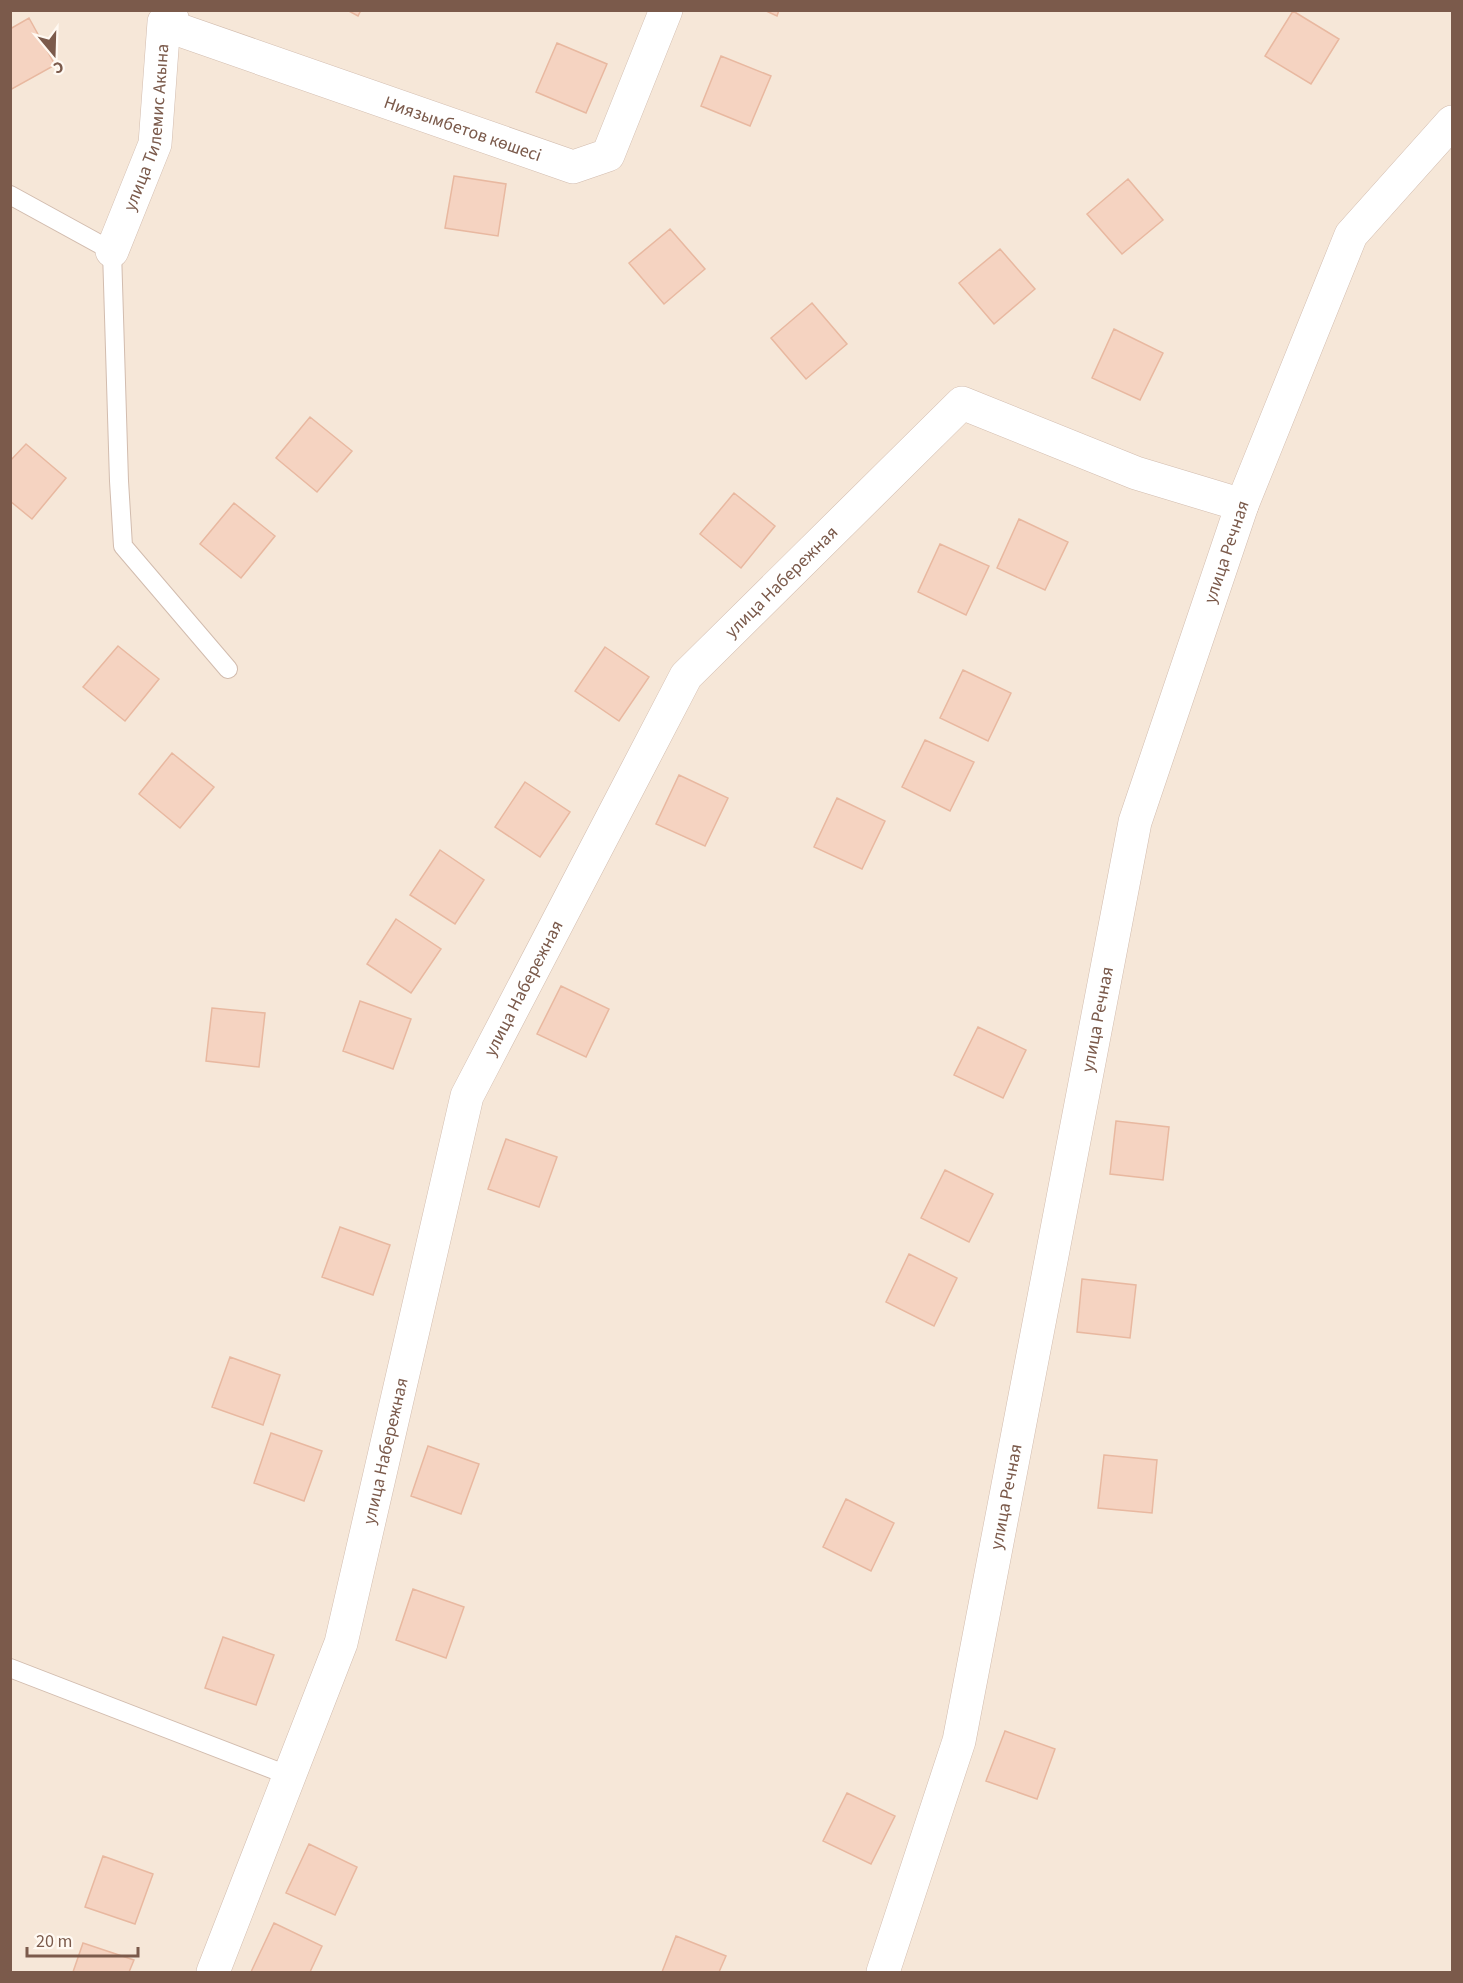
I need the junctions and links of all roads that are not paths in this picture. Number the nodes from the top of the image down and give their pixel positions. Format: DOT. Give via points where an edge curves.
graph roads {
  1 [pos="666,10"];
  2 [pos="172,19"];
  3 [pos="1452,122"];
  4 [pos="10,195"];
  5 [pos="112,252"];
  6 [pos="1242,505"];
  7 [pos="228,669"];
  8 [pos="10,1668"];
  9 [pos="291,1776"];
  10 [pos="213,1972"];
  11 [pos="883,1972"];
  1 -- 2 [label="street, Ниязымбетов көшесі" via="608,155 573,167"];
  2 -- 5 [label="street, улица Тилемис Акына" via="164,22 155,144"];
  3 -- 6 [label="street, улица Речная" via="1352,235"];
  4 -- 5 [label="lane"];
  5 -- 7 [label="lane" via="123,546"];
  6 -- 9 [label="street, улица Набережная" via="1136,473 962,404 686,676 467,1096 341,1643"];
  6 -- 11 [label="street, улица Речная" via="1135,822 959,1742"];
  8 -- 9 [label="lane"];
  9 -- 10 [label="street, улица Набережная"];
}
